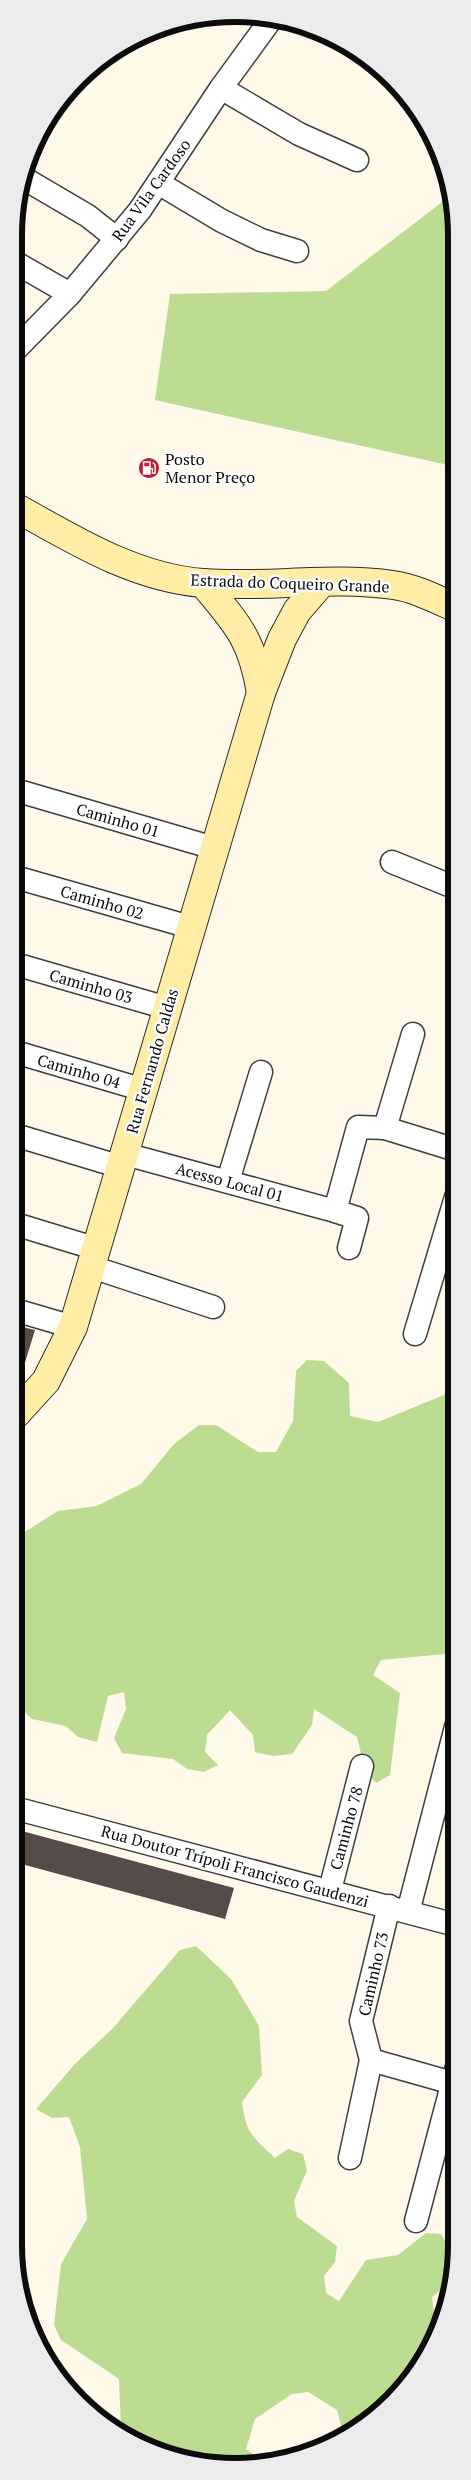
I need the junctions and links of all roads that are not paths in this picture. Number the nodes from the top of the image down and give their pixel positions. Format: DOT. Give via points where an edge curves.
graph roads {
  1 [pos="267,25"];
  2 [pos="221,88"];
  3 [pos="357,160"];
  4 [pos="30,182"];
  5 [pos="160,184"];
  6 [pos="117,239"];
  7 [pos="297,251"];
  8 [pos="22,266"];
  9 [pos="70,294"];
  10 [pos="22,344"];
  11 [pos="22,511"];
  12 [pos="322,582"];
  13 [pos="203,583"];
  14 [pos="443,598"];
  15 [pos="282,639"];
  16 [pos="248,641"];
  17 [pos="261,693"];
  18 [pos="22,792"];
  19 [pos="214,848"];
  20 [pos="392,862"];
  21 [pos="22,879"];
  22 [pos="449,885"];
  23 [pos="190,927"];
  24 [pos="22,966"];
  25 [pos="167,1008"];
  26 [pos="413,1034"];
  27 [pos="22,1054"];
  28 [pos="261,1072"];
  29 [pos="144,1090"];
  30 [pos="385,1128"];
  31 [pos="22,1137"];
  32 [pos="449,1148"];
  33 [pos="123,1160"];
  34 [pos="228,1181"];
  35 [pos="335,1211"];
  36 [pos="449,1220"];
  37 [pos="22,1227"];
  38 [pos="349,1248"];
  39 [pos="95,1258"];
  40 [pos="213,1307"];
  41 [pos="22,1312"];
  42 [pos="73,1326"];
  43 [pos="415,1334"];
  44 [pos="22,1406"];
  45 [pos="449,1749"];
  46 [pos="362,1766"];
  47 [pos="22,1810"];
  48 [pos="330,1890"];
  49 [pos="398,1909"];
  50 [pos="449,1923"];
  51 [pos="371,2060"];
  52 [pos="449,2078"];
  53 [pos="449,2098"];
  54 [pos="350,2158"];
  55 [pos="416,2221"];
  1 -- 2 [label="street, Rua Vila Cardoso"];
  2 -- 3 [label="street" via="299,134"];
  2 -- 5 [label="street, Rua Vila Cardoso"];
  4 -- 6 [label="street" via="81,212"];
  5 -- 6 [label="street, Rua Vila Cardoso"];
  5 -- 7 [label="street" via="222,221 261,240"];
  6 -- 9 [label="street, Rua Vila Cardoso"];
  8 -- 9 [label="street"];
  9 -- 10 [label="street, Rua Vila Cardoso"];
  11 -- 13 [label="street, Estrada do Coqueiro Grande" via="124,564 166,577"];
  12 -- 13 [label="street, Estrada do Coqueiro Grande"];
  12 -- 14 [label="street, Estrada do Coqueiro Grande" via="394,585"];
  12 -- 15 [label="street, Rua Fernando Caldas" via="297,611"];
  13 -- 16 [label="street, Rua Fernando Caldas"];
  15 -- 16 [label="street"];
  15 -- 17 [label="street, Rua Fernando Caldas"];
  16 -- 17 [label="street, Rua Fernando Caldas"];
  17 -- 19 [label="street, Rua Fernando Caldas"];
  18 -- 19 [label="street, Caminho 01"];
  19 -- 23 [label="street, Rua Fernando Caldas"];
  20 -- 22 [label="street"];
  21 -- 23 [label="street, Caminho 02"];
  23 -- 25 [label="street, Rua Fernando Caldas"];
  24 -- 25 [label="street, Caminho 03"];
  25 -- 29 [label="street, Rua Fernando Caldas"];
  26 -- 30 [label="street"];
  27 -- 29 [label="street, Caminho 04"];
  28 -- 34 [label="street"];
  29 -- 33 [label="street, Rua Fernando Caldas"];
  30 -- 32 [label="street"];
  30 -- 35 [label="street" via="358,1127"];
  31 -- 33 [label="street, Acesso Local 01"];
  33 -- 34 [label="street, Acesso Local 01"];
  33 -- 39 [label="street, Rua Fernando Caldas"];
  34 -- 35 [label="street, Acesso Local 01"];
  35 -- 38 [label="street, Acesso Local 01" via="357,1218"];
  36 -- 43 [label="street"];
  37 -- 39 [label="street"];
  39 -- 40 [label="street"];
  39 -- 42 [label="street, Rua Fernando Caldas"];
  41 -- 42 [label="street"];
  42 -- 44 [label="street, Rua Fernando Caldas" via="46,1381"];
  45 -- 49 [label="street, Caminho 73"];
  46 -- 48 [label="street, Caminho 78"];
  47 -- 48 [label="street, Rua Doutor Trípoli Francisco Gaudenzi"];
  48 -- 49 [label="street, Rua Doutor Trípoli Francisco Gaudenzi"];
  49 -- 50 [label="street, Rua Doutor Trípoli Francisco Gaudenzi"];
  49 -- 51 [label="street, Caminho 73" via="361,2021"];
  51 -- 52 [label="street"];
  51 -- 54 [label="street, Caminho 73"];
  53 -- 55 [label="street"];
}
